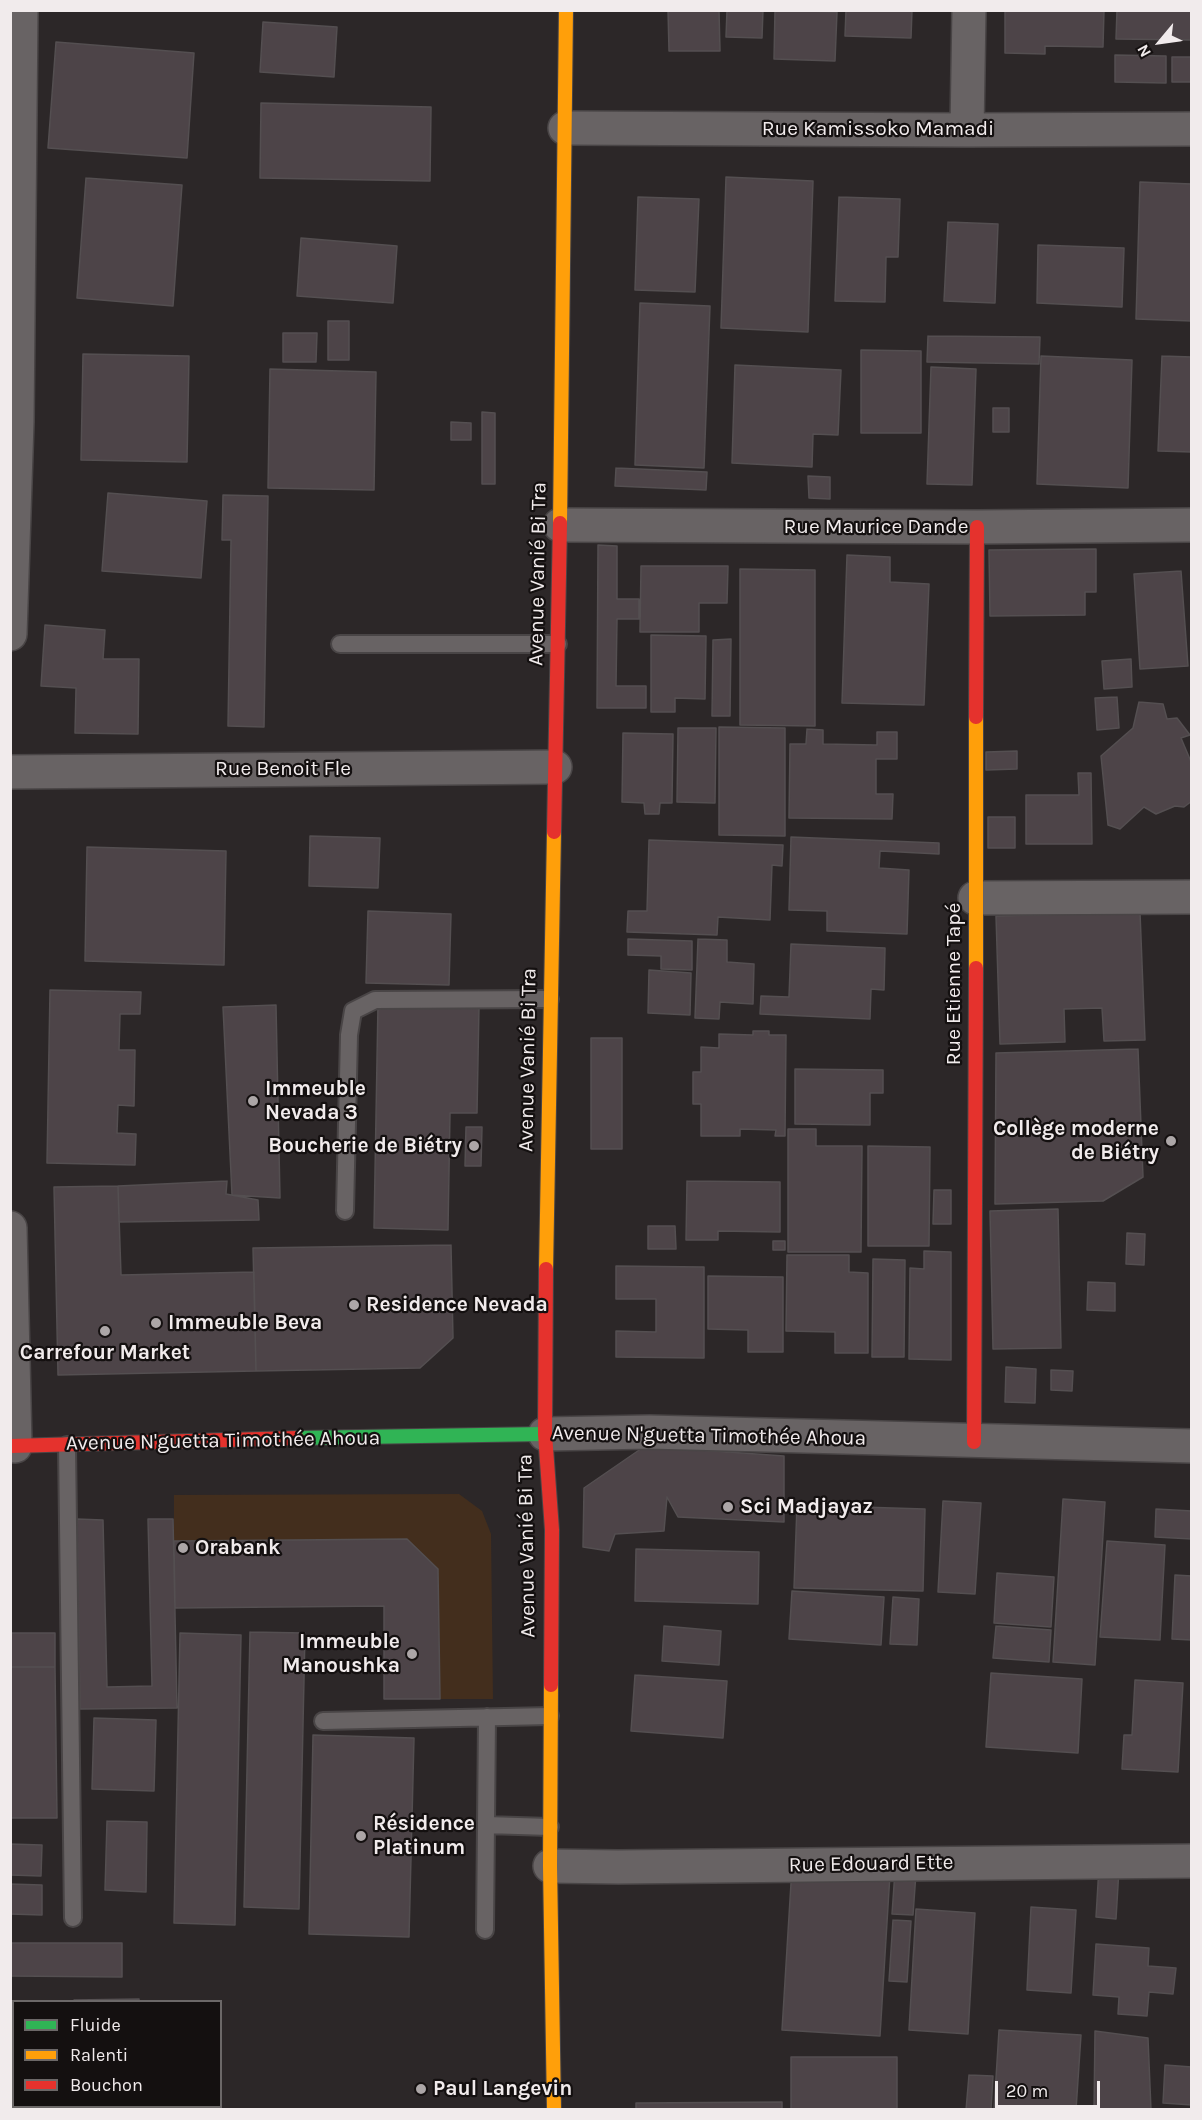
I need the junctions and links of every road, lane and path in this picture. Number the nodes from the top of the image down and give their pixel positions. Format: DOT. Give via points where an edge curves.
graph roads {
  1 [pos="21,10"];
  2 [pos="566,10"];
  3 [pos="969,10"];
  4 [pos="565,128"];
  5 [pos="1191,129"];
  6 [pos="967,130"];
  7 [pos="15,272"];
  8 [pos="560,525"];
  9 [pos="1191,525"];
  10 [pos="977,527"];
  11 [pos="10,634"];
  12 [pos="340,644"];
  13 [pos="558,644"];
  14 [pos="555,767"];
  15 [pos="10,772"];
  16 [pos="1191,897"];
  17 [pos="975,898"];
  18 [pos="550,999"];
  19 [pos="345,1211"];
  20 [pos="10,1227"];
  21 [pos="545,1434"];
  22 [pos="974,1442"];
  23 [pos="67,1444"];
  24 [pos="13,1446"];
  25 [pos="1191,1446"];
  26 [pos="550,1716"];
  27 [pos="487,1717"];
  28 [pos="323,1720"];
  29 [pos="486,1825"];
  30 [pos="550,1827"];
  31 [pos="1191,1861"];
  32 [pos="550,1866"];
  33 [pos="74,1918"];
  34 [pos="485,1930"];
  35 [pos="554,2109"];
  1 -- 7 [label="street"];
  2 -- 4 [label="street, Avenue Vanié Bi Tra"];
  3 -- 6 [label="street"];
  4 -- 6 [label="street, Rue Kamissoko Mamadi"];
  4 -- 8 [label="street, Avenue Vanié Bi Tra"];
  5 -- 6 [label="street, Rue Kamissoko Mamadi"];
  7 -- 11 [label="street" via="15,537"];
  8 -- 10 [label="street, Rue Maurice Dande"];
  8 -- 13 [label="street, Avenue Vanié Bi Tra"];
  9 -- 10 [label="street, Rue Maurice Dande"];
  10 -- 17 [label="street, Rue Etienne Tapé"];
  12 -- 13 [label="lane"];
  13 -- 14 [label="street, Avenue Vanié Bi Tra"];
  14 -- 15 [label="street, Rue Benoit Fle"];
  14 -- 18 [label="street, Avenue Vanié Bi Tra"];
  16 -- 17 [label="street"];
  17 -- 22 [label="street, Rue Etienne Tapé"];
  18 -- 19 [label="lane" via="375,1000 353,1011 349,1035"];
  18 -- 21 [label="street, Avenue Vanié Bi Tra"];
  20 -- 24 [label="street"];
  21 -- 22 [label="street, Avenue N'guetta Timothée Ahoua" via="649,1432"];
  21 -- 23 [label="street, Avenue N'guetta Timothée Ahoua"];
  21 -- 26 [label="street, Avenue Vanié Bi Tra" via="552,1530"];
  22 -- 25 [label="street, Avenue N'guetta Timothée Ahoua"];
  23 -- 24 [label="street, Avenue N'guetta Timothée Ahoua"];
  23 -- 33 [label="lane"];
  26 -- 27 [label="lane"];
  26 -- 30 [label="street, Avenue Vanié Bi Tra"];
  27 -- 28 [label="lane"];
  27 -- 29 [label="lane"];
  29 -- 30 [label="lane"];
  29 -- 34 [label="lane"];
  30 -- 32 [label="street, Avenue Vanié Bi Tra"];
  31 -- 32 [label="street, Rue Edouard Ette"];
  32 -- 35 [label="street, Avenue Vanié Bi Tra"];
}
